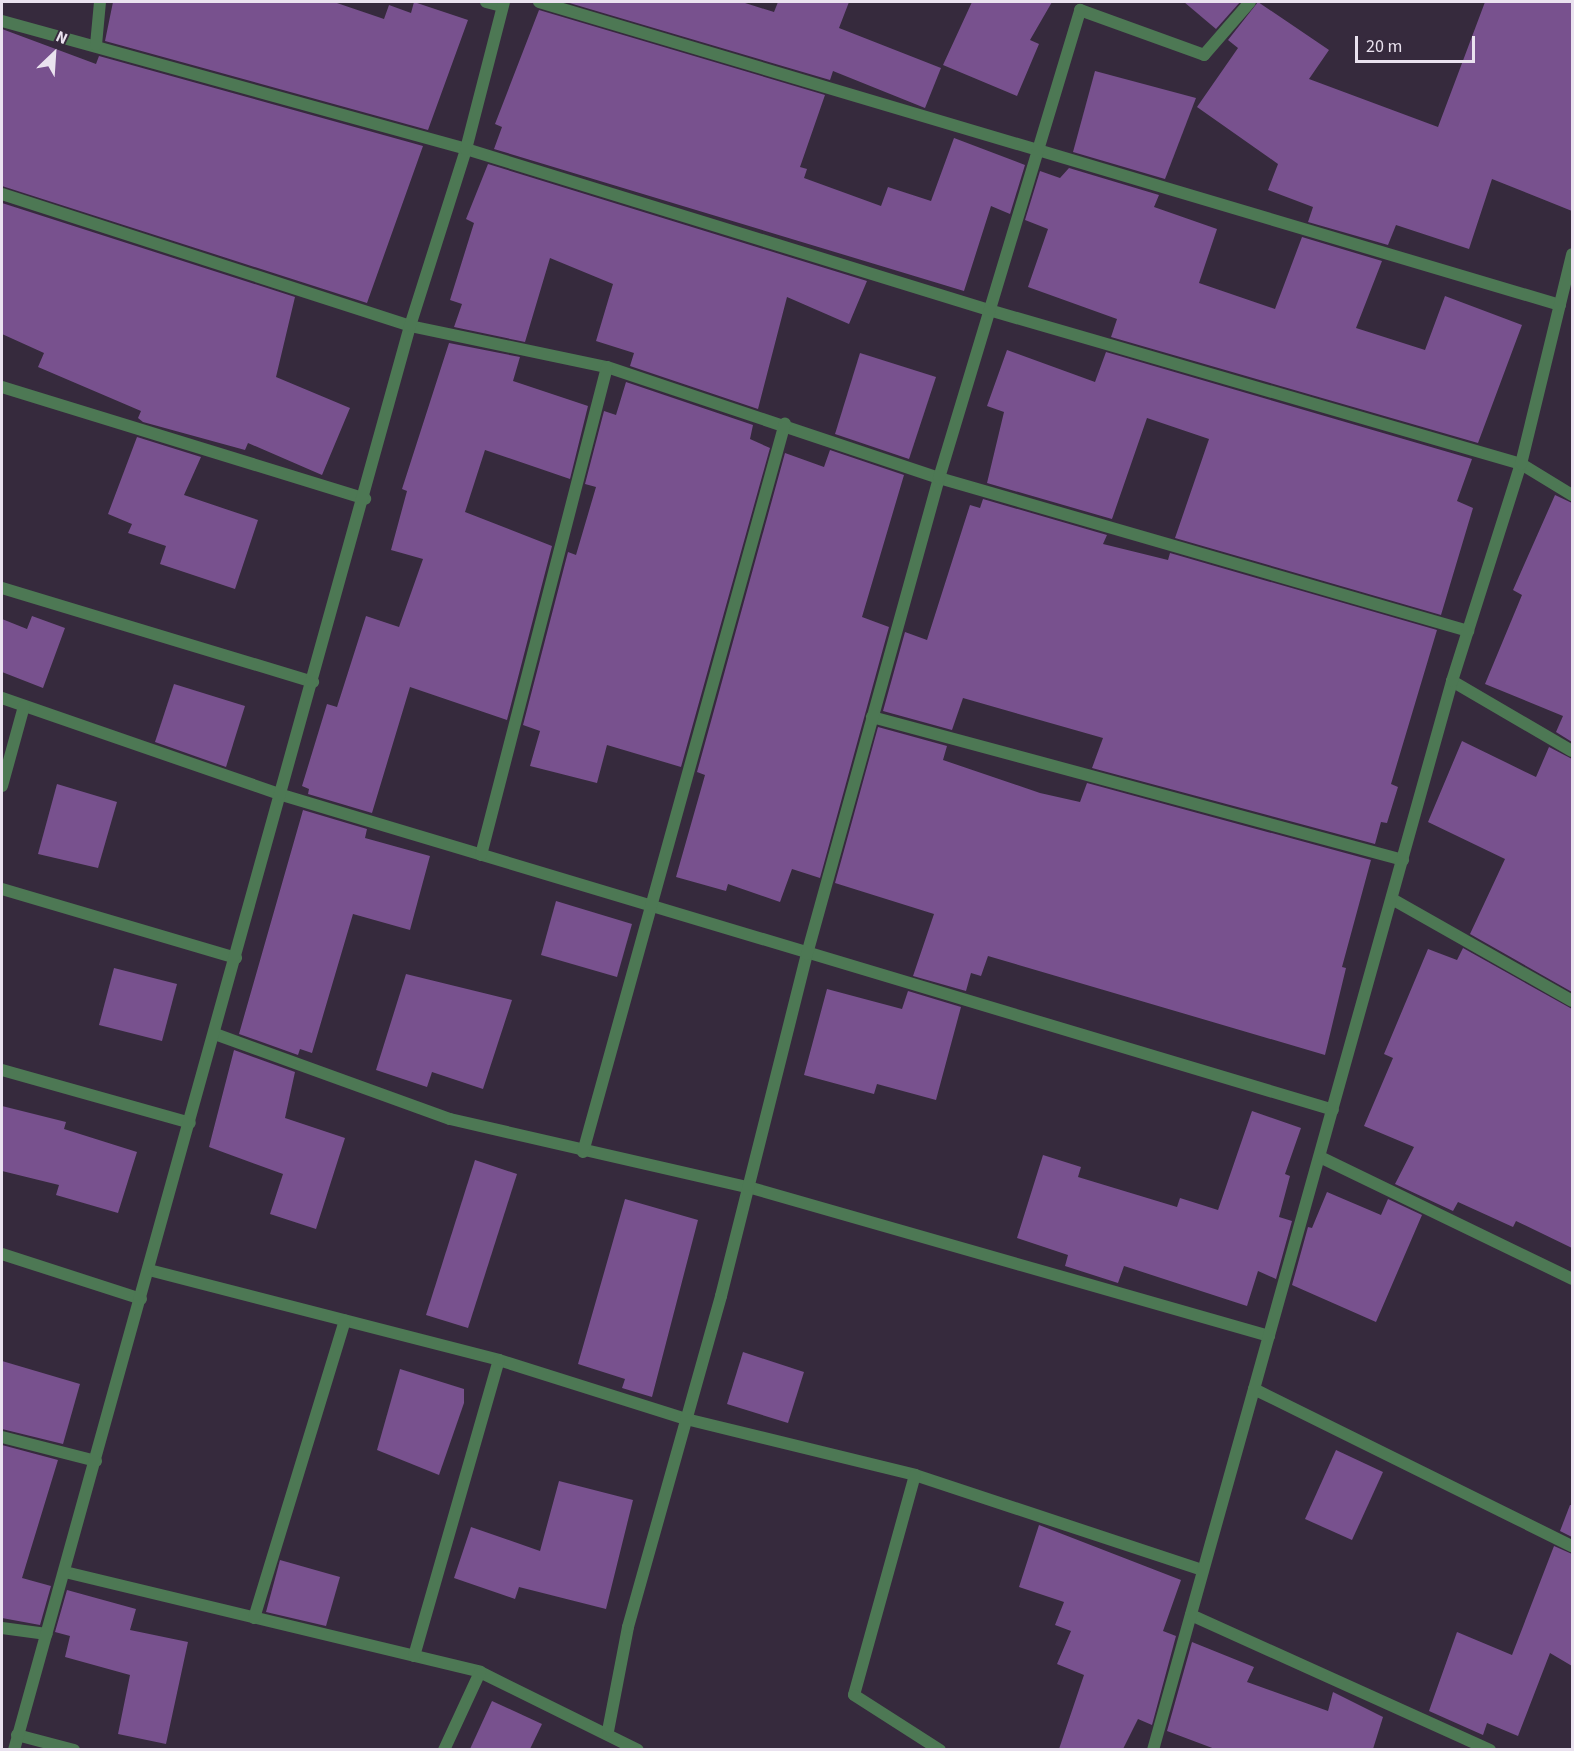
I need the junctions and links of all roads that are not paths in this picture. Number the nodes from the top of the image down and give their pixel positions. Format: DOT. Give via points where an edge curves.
graph roads {
  1 [pos="100,2"];
  2 [pos="486,2"];
  3 [pos="539,2"];
  4 [pos="1250,2"];
  5 [pos="503,4"];
  6 [pos="2,21"];
  7 [pos="96,45"];
  8 [pos="466,149"];
  9 [pos="1036,153"];
  10 [pos="2,194"];
  11 [pos="1572,255"];
  12 [pos="1560,305"];
  13 [pos="989,310"];
  14 [pos="410,326"];
  15 [pos="607,367"];
  16 [pos="2,387"];
  17 [pos="785,423"];
  18 [pos="1521,464"];
  19 [pos="939,478"];
  20 [pos="1572,495"];
  21 [pos="365,499"];
  22 [pos="2,588"];
  23 [pos="1468,632"];
  24 [pos="1452,681"];
  25 [pos="313,682"];
  26 [pos="2,698"];
  27 [pos="24,706"];
  28 [pos="872,717"];
  29 [pos="1572,751"];
  30 [pos="2,786"];
  31 [pos="282,795"];
  32 [pos="481,855"];
  33 [pos="1403,860"];
  34 [pos="2,889"];
  35 [pos="1392,899"];
  36 [pos="650,905"];
  37 [pos="807,954"];
  38 [pos="236,958"];
  39 [pos="1572,1002"];
  40 [pos="215,1034"];
  41 [pos="2,1070"];
  42 [pos="1333,1110"];
  43 [pos="190,1123"];
  44 [pos="583,1152"];
  45 [pos="1320,1156"];
  46 [pos="748,1186"];
  47 [pos="2,1254"];
  48 [pos="149,1269"];
  49 [pos="1572,1279"];
  50 [pos="141,1299"];
  51 [pos="345,1320"];
  52 [pos="1269,1336"];
  53 [pos="500,1360"];
  54 [pos="1254,1389"];
  55 [pos="686,1419"];
  56 [pos="2,1437"];
  57 [pos="96,1461"];
  58 [pos="915,1475"];
  59 [pos="1572,1546"];
  60 [pos="1203,1570"];
  61 [pos="65,1572"];
  62 [pos="1191,1615"];
  63 [pos="254,1618"];
  64 [pos="2,1628"];
  65 [pos="47,1634"];
  66 [pos="414,1656"];
  67 [pos="480,1672"];
  68 [pos="608,1731"];
  69 [pos="17,1735"];
  70 [pos="14,1749"];
  71 [pos="74,1749"];
  72 [pos="444,1749"];
  73 [pos="638,1749"];
  74 [pos="940,1749"];
  75 [pos="1153,1749"];
  76 [pos="1490,1749"];
  1 -- 7 [label="street"];
  2 -- 5 [label="street"];
  3 -- 9 [label="street"];
  4 -- 9 [label="street" via="1204,55 1080,10"];
  5 -- 8 [label="street"];
  6 -- 7 [label="street"];
  7 -- 8 [label="street"];
  8 -- 13 [label="street"];
  8 -- 14 [label="street"];
  9 -- 12 [label="street"];
  9 -- 13 [label="street"];
  10 -- 14 [label="street"];
  11 -- 12 [label="street"];
  12 -- 18 [label="street"];
  13 -- 18 [label="street"];
  13 -- 19 [label="street"];
  14 -- 15 [label="street"];
  14 -- 21 [label="street"];
  15 -- 17 [label="street"];
  15 -- 32 [label="street"];
  16 -- 21 [label="street"];
  17 -- 19 [label="street"];
  17 -- 36 [label="street"];
  18 -- 20 [label="street"];
  18 -- 23 [label="street"];
  19 -- 23 [label="street"];
  19 -- 28 [label="street"];
  21 -- 25 [label="street"];
  22 -- 25 [label="street"];
  23 -- 24 [label="street"];
  24 -- 29 [label="street"];
  24 -- 33 [label="street"];
  25 -- 31 [label="street"];
  26 -- 27 [label="street"];
  27 -- 30 [label="street"];
  27 -- 31 [label="street"];
  28 -- 33 [label="street"];
  28 -- 37 [label="street"];
  31 -- 32 [label="street"];
  31 -- 38 [label="street"];
  32 -- 36 [label="street"];
  33 -- 35 [label="street"];
  34 -- 38 [label="street"];
  35 -- 39 [label="street"];
  35 -- 42 [label="street"];
  36 -- 37 [label="street"];
  36 -- 44 [label="street"];
  37 -- 42 [label="street"];
  37 -- 46 [label="street"];
  38 -- 40 [label="street"];
  40 -- 43 [label="street"];
  40 -- 44 [label="street" via="450,1119"];
  41 -- 43 [label="street"];
  42 -- 45 [label="street"];
  43 -- 48 [label="street"];
  44 -- 46 [label="street"];
  45 -- 49 [label="street"];
  45 -- 52 [label="street"];
  46 -- 52 [label="street"];
  46 -- 55 [label="street"];
  47 -- 50 [label="street"];
  48 -- 50 [label="street"];
  48 -- 51 [label="street"];
  50 -- 57 [label="street"];
  51 -- 53 [label="street"];
  51 -- 63 [label="street"];
  52 -- 54 [label="street"];
  53 -- 55 [label="street"];
  53 -- 66 [label="street"];
  54 -- 59 [label="street"];
  54 -- 60 [label="street"];
  55 -- 58 [label="street"];
  55 -- 68 [label="street" via="628,1627"];
  56 -- 57 [label="street"];
  57 -- 61 [label="street"];
  58 -- 60 [label="street"];
  58 -- 74 [label="street" via="854,1695"];
  60 -- 62 [label="street"];
  61 -- 63 [label="street"];
  61 -- 65 [label="street"];
  62 -- 75 [label="street"];
  62 -- 76 [label="street"];
  63 -- 66 [label="street"];
  64 -- 65 [label="street"];
  65 -- 69 [label="street"];
  66 -- 67 [label="street"];
  67 -- 68 [label="street"];
  67 -- 72 [label="street"];
  68 -- 73 [label="street"];
  69 -- 70 [label="street"];
  69 -- 71 [label="street"];
}
